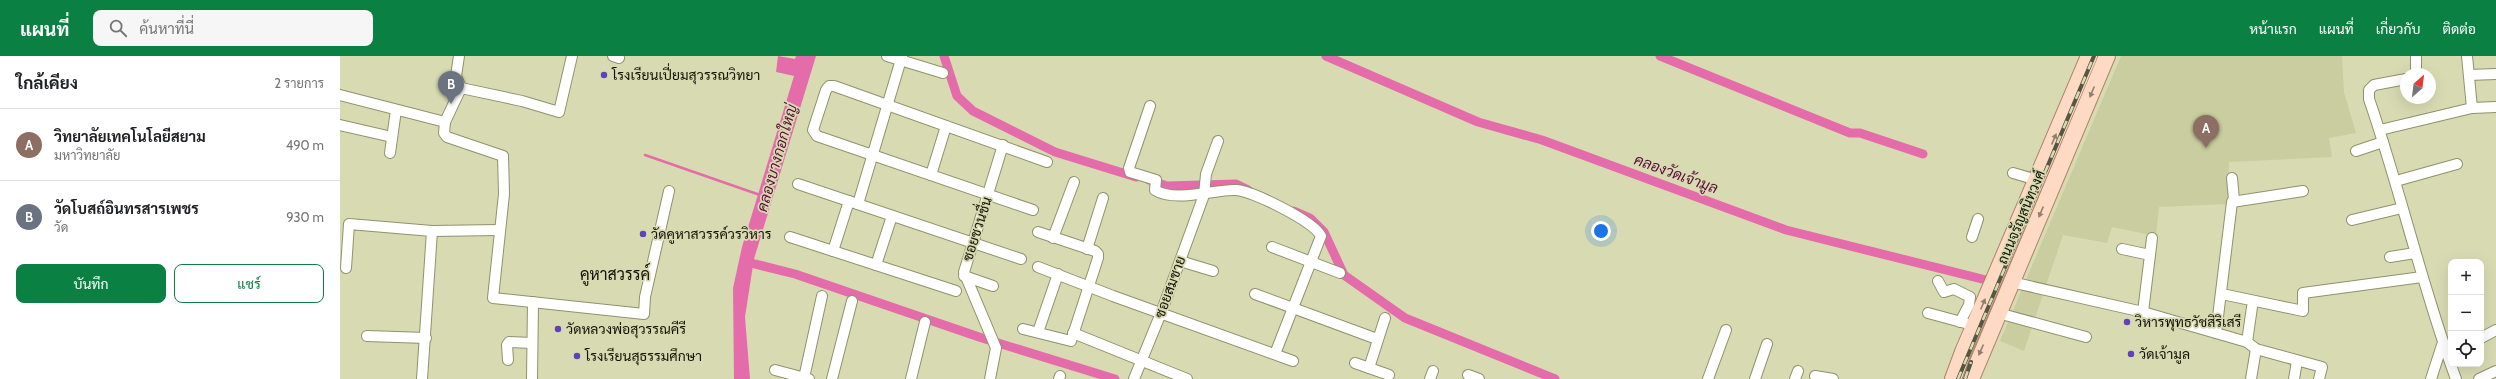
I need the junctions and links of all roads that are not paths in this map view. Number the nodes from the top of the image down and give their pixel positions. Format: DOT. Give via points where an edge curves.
graph roads {
  1 [pos="459,56"];
  2 [pos="572,56"];
  3 [pos="886,56"];
  4 [pos="2089,56"];
  5 [pos="2107,56"];
  6 [pos="2416,56"];
  7 [pos="2467,56"];
  8 [pos="901,58"];
  9 [pos="2416,68"];
  10 [pos="943,72"];
  11 [pos="2496,74"];
  12 [pos="2469,75"];
  13 [pos="2400,80"];
  14 [pos="461,88"];
  15 [pos="340,95"];
  16 [pos="886,106"];
  17 [pos="1150,106"];
  18 [pos="2496,107"];
  19 [pos="2472,108"];
  20 [pos="396,110"];
  21 [pos="445,122"];
  22 [pos="340,125"];
  23 [pos="946,126"];
  24 [pos="2380,130"];
  25 [pos="392,137"];
  26 [pos="1218,140"];
  27 [pos="2383,142"];
  28 [pos="1004,145"];
  29 [pos="2356,151"];
  30 [pos="390,153"];
  31 [pos="873,157"];
  32 [pos="1047,162"];
  33 [pos="2457,164"];
  34 [pos="2058,172"];
  35 [pos="2013,173"];
  36 [pos="2039,173"];
  37 [pos="931,176"];
  38 [pos="2232,178"];
  39 [pos="2396,181"];
  40 [pos="1074,182"];
  41 [pos="798,184"];
  42 [pos="668,191"];
  43 [pos="1204,191"];
  44 [pos="2303,191"];
  45 [pos="988,194"];
  46 [pos="1103,198"];
  47 [pos="2234,200"];
  48 [pos="853,202"];
  49 [pos="2402,208"];
  50 [pos="1034,210"];
  51 [pos="892,216"];
  52 [pos="1978,219"];
  53 [pos="2352,220"];
  54 [pos="344,224"];
  55 [pos="499,230"];
  56 [pos="432,231"];
  57 [pos="1038,232"];
  58 [pos="790,237"];
  59 [pos="1972,237"];
  60 [pos="1053,238"];
  61 [pos="2152,238"];
  62 [pos="973,242"];
  63 [pos="1272,247"];
  64 [pos="1087,249"];
  65 [pos="2122,249"];
  66 [pos="833,251"];
  67 [pos="2414,253"];
  68 [pos="2150,255"];
  69 [pos="2390,257"];
  70 [pos="1021,259"];
  71 [pos="1180,261"];
  72 [pos="1311,262"];
  73 [pos="876,266"];
  74 [pos="1038,267"];
  75 [pos="346,268"];
  76 [pos="1213,271"];
  77 [pos="1340,273"];
  78 [pos="1058,274"];
  79 [pos="964,276"];
  80 [pos="2422,276"];
  81 [pos="1938,281"];
  82 [pos="1089,285"];
  83 [pos="2010,285"];
  84 [pos="993,286"];
  85 [pos="956,291"];
  86 [pos="1255,294"];
  87 [pos="2222,294"];
  88 [pos="822,296"];
  89 [pos="852,301"];
  90 [pos="533,302"];
  91 [pos="2252,307"];
  92 [pos="1293,308"];
  93 [pos="2143,312"];
  94 [pos="1161,313"];
  95 [pos="1928,313"];
  96 [pos="1998,313"];
  97 [pos="1385,318"];
  98 [pos="926,322"];
  99 [pos="1967,324"];
  100 [pos="1023,329"];
  101 [pos="1726,330"];
  102 [pos="2496,330"];
  103 [pos="1038,332"];
  104 [pos="1073,333"];
  105 [pos="2216,333"];
  106 [pos="367,336"];
  107 [pos="2484,336"];
  108 [pos="2086,337"];
  109 [pos="426,338"];
  110 [pos="1377,339"];
  111 [pos="2247,342"];
  112 [pos="532,343"];
  113 [pos="1767,344"];
  114 [pos="2442,345"];
  115 [pos="2256,348"];
  116 [pos="1275,354"];
  117 [pos="2448,354"];
  118 [pos="508,360"];
  119 [pos="1140,361"];
  120 [pos="1293,361"];
  121 [pos="2297,361"];
  122 [pos="1355,363"];
  123 [pos="2452,367"];
  124 [pos="1369,368"];
  125 [pos="775,370"];
  126 [pos="2496,371"];
  127 [pos="1389,375"];
  128 [pos="1468,375"];
  129 [pos="1815,376"];
  130 [pos="807,378"];
  131 [pos="422,379"];
  132 [pos="532,379"];
  133 [pos="832,379"];
  134 [pos="911,379"];
  135 [pos="990,379"];
  136 [pos="1134,379"];
  137 [pos="1187,379"];
  138 [pos="1479,379"];
  139 [pos="1708,379"];
  140 [pos="1756,379"];
  141 [pos="1833,379"];
  142 [pos="1953,379"];
  143 [pos="1971,379"];
  144 [pos="2251,379"];
  145 [pos="2294,379"];
  146 [pos="2319,379"];
  147 [pos="2431,379"];
  148 [pos="2456,379"];
  149 [pos="2480,379"];
  1 -- 14 [label="street" via="456,76"];
  2 -- 14 [label="street" via="559,112"];
  3 -- 8 [label="street"];
  36 -- 4 [label="main road, ถนนจรัญสนิทวงศ์, one-way"];
  5 -- 34 [label="main road, ถนนจรัญสนิทวงศ์, one-way"];
  6 -- 9 [label="street"];
  7 -- 12 [label="street"];
  8 -- 10 [label="street"];
  8 -- 16 [label="street"];
  11 -- 12 [label="street"];
  12 -- 19 [label="street"];
  13 -- 24 [label="street" via="2374,85 2369,90 2369,99"];
  14 -- 21 [label="street"];
  15 -- 20 [label="street"];
  16 -- 23 [label="street"];
  16 -- 31 [label="street"];
  16 -- 31 [label="street" via="829,86 814,130 817,136"];
  17 -- 43 [label="street" via="1129,168 1130,172 1156,185 1156,191"];
  18 -- 19 [label="street"];
  19 -- 24 [label="street"];
  20 -- 21 [label="street"];
  20 -- 25 [label="street"];
  21 -- 55 [label="street" via="444,133 448,138 503,156 504,194"];
  22 -- 25 [label="street"];
  23 -- 28 [label="street"];
  23 -- 37 [label="street"];
  24 -- 27 [label="street"];
  25 -- 30 [label="street"];
  26 -- 43 [label="street, ซอยสมชาย"];
  27 -- 29 [label="street"];
  27 -- 39 [label="street"];
  28 -- 32 [label="street"];
  28 -- 45 [label="street, ซอยชวนชื่น"];
  31 -- 37 [label="street"];
  31 -- 48 [label="street"];
  33 -- 39 [label="street"];
  34 -- 36 [label="main road"];
  34 -- 83 [label="main road, ถนนจรัญสนิทวงศ์, one-way"];
  35 -- 36 [label="street"];
  99 -- 36 [label="main road, ถนนจรัญสนิทวงศ์, one-way" via="1993,281"];
  37 -- 45 [label="street"];
  38 -- 47 [label="street"];
  39 -- 49 [label="street"];
  40 -- 60 [label="street"];
  41 -- 48 [label="street"];
  42 -- 90 [label="street" via="645,297 644,314"];
  43 -- 71 [label="street, ซอยสมชาย"];
  43 -- 72 [label="street" via="1243,191 1296,215 1321,236"];
  44 -- 47 [label="street"];
  45 -- 50 [label="street"];
  45 -- 62 [label="street, ซอยชวนชื่น"];
  46 -- 64 [label="street"];
  47 -- 87 [label="street" via="2231,205"];
  48 -- 51 [label="street"];
  48 -- 66 [label="street"];
  49 -- 53 [label="street"];
  49 -- 67 [label="street"];
  51 -- 62 [label="street"];
  51 -- 73 [label="street"];
  52 -- 59 [label="street"];
  54 -- 56 [label="street"];
  54 -- 75 [label="street"];
  55 -- 56 [label="street"];
  55 -- 90 [label="street" via="494,298"];
  56 -- 109 [label="street"];
  57 -- 60 [label="street"];
  58 -- 66 [label="street"];
  60 -- 64 [label="street"];
  61 -- 68 [label="street"];
  62 -- 70 [label="street"];
  62 -- 79 [label="street, ซอยชวนชื่น"];
  63 -- 72 [label="street"];
  64 -- 82 [label="street" via="1098,254"];
  65 -- 68 [label="street"];
  66 -- 73 [label="street"];
  67 -- 69 [label="street"];
  67 -- 80 [label="street"];
  68 -- 93 [label="street"];
  71 -- 76 [label="street"];
  71 -- 94 [label="street, ซอยสมชาย"];
  72 -- 77 [label="street"];
  72 -- 92 [label="street"];
  73 -- 85 [label="street"];
  74 -- 78 [label="street"];
  78 -- 82 [label="street"];
  78 -- 103 [label="street"];
  79 -- 84 [label="street"];
  79 -- 135 [label="street, ซอยชวนชื่น" via="996,348"];
  80 -- 87 [label="street" via="2303,293 2303,311"];
  80 -- 114 [label="street"];
  81 -- 99 [label="street" via="1944,292 1954,289 1970,297"];
  82 -- 94 [label="street"];
  82 -- 104 [label="street"];
  83 -- 93 [label="street"];
  83 -- 96 [label="main road, ถนนจรัญสนิทวงศ์"];
  86 -- 92 [label="street"];
  87 -- 105 [label="street"];
  88 -- 130 [label="street"];
  89 -- 133 [label="street"];
  90 -- 112 [label="street"];
  91 -- 111 [label="street"];
  92 -- 110 [label="street"];
  92 -- 116 [label="street"];
  93 -- 105 [label="street"];
  94 -- 116 [label="street"];
  94 -- 119 [label="street, ซอยสมชาย"];
  95 -- 99 [label="street"];
  96 -- 108 [label="street"];
  96 -- 143 [label="main road, ถนนจรัญสนิทวงศ์, one-way"];
  97 -- 110 [label="street"];
  98 -- 134 [label="street"];
  99 -- 142 [label="main road, ถนนจรัญสนิทวงศ์"];
  100 -- 103 [label="street"];
  101 -- 139 [label="street"];
  102 -- 107 [label="street"];
  103 -- 104 [label="street" via="1071,340"];
  104 -- 119 [label="street"];
  105 -- 111 [label="street"];
  106 -- 109 [label="street"];
  109 -- 131 [label="street"];
  110 -- 124 [label="street"];
  111 -- 115 [label="street"];
  112 -- 118 [label="street" via="509,342"];
  112 -- 132 [label="street"];
  113 -- 140 [label="street"];
  114 -- 117 [label="street"];
  114 -- 147 [label="street"];
  115 -- 121 [label="street"];
  115 -- 144 [label="street"];
  116 -- 120 [label="street"];
  119 -- 136 [label="street, ซอยสมชาย"];
  119 -- 137 [label="street"];
  121 -- 145 [label="street"];
  121 -- 146 [label="street" via="2322,367"];
  122 -- 124 [label="street"];
  123 -- 148 [label="street"];
  124 -- 127 [label="street"];
  125 -- 130 [label="street"];
  126 -- 149 [label="street"];
  128 -- 138 [label="street"];
  129 -- 141 [label="street"];
}
